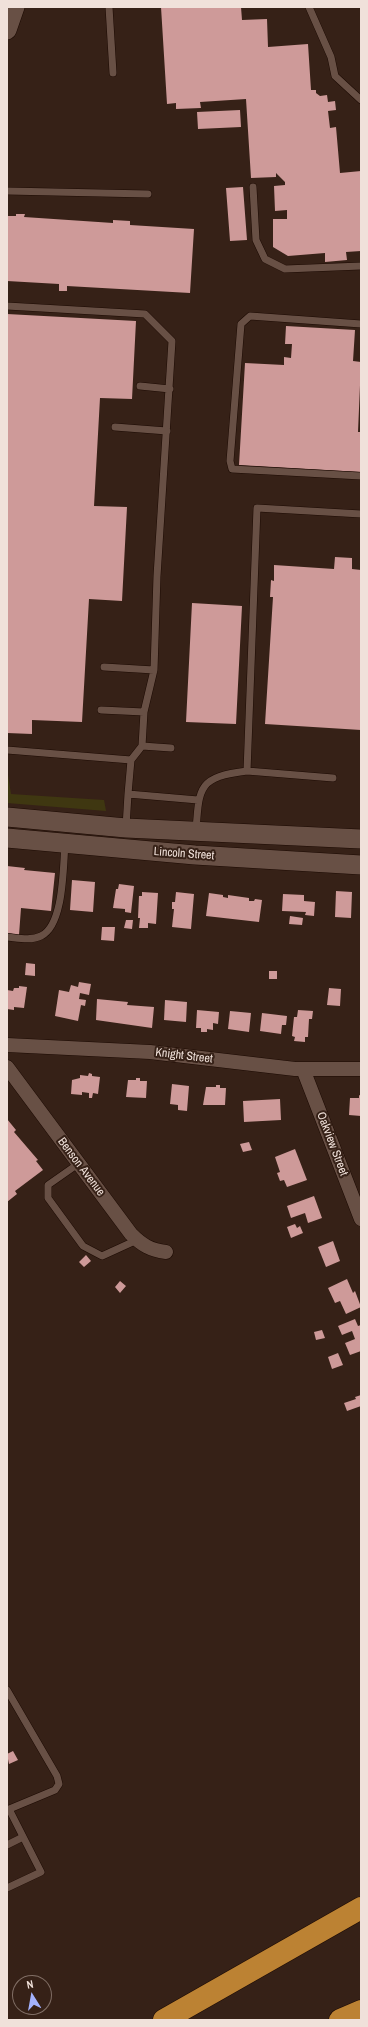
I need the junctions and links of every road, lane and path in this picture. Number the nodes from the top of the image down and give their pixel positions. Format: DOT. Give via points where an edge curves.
graph roads {
  1 [pos="15,7"];
  2 [pos="109,7"];
  3 [pos="309,7"];
  4 [pos="8,27"];
  5 [pos="113,73"];
  6 [pos="361,100"];
  7 [pos="253,187"];
  8 [pos="7,191"];
  9 [pos="148,194"];
  10 [pos="361,266"];
  11 [pos="7,306"];
  12 [pos="361,324"];
  13 [pos="140,386"];
  14 [pos="170,389"];
  15 [pos="115,427"];
  16 [pos="167,431"];
  17 [pos="361,476"];
  18 [pos="361,514"];
  19 [pos="104,667"];
  20 [pos="154,670"];
  21 [pos="101,710"];
  22 [pos="144,712"];
  23 [pos="142,746"];
  24 [pos="171,748"];
  25 [pos="7,750"];
  26 [pos="130,760"];
  27 [pos="246,771"];
  28 [pos="333,778"];
  29 [pos="128,794"];
  30 [pos="198,800"];
  31 [pos="7,817"];
  32 [pos="126,828"];
  33 [pos="196,831"];
  34 [pos="7,838"];
  35 [pos="361,839"];
  36 [pos="65,844"];
  37 [pos="124,850"];
  38 [pos="195,855"];
  39 [pos="361,865"];
  40 [pos="7,937"];
  41 [pos="7,1045"];
  42 [pos="7,1067"];
  43 [pos="302,1069"];
  44 [pos="361,1069"];
  45 [pos="78,1164"];
  46 [pos="361,1219"];
  47 [pos="137,1240"];
  48 [pos="166,1252"];
  49 [pos="7,1690"];
  50 [pos="8,1810"];
  51 [pos="23,1837"];
  52 [pos="7,1845"];
  53 [pos="7,1888"];
  54 [pos="361,1908"];
  55 [pos="361,2011"];
  56 [pos="164,2020"];
  57 [pos="340,2020"];
  1 -- 4 [label="main road"];
  2 -- 5 [label="lane"];
  3 -- 6 [label="lane" via="331,57 335,76"];
  7 -- 10 [label="lane" via="256,240 265,259 285,269"];
  8 -- 9 [label="lane"];
  11 -- 14 [label="lane" via="145,314 172,341"];
  12 -- 17 [label="lane" via="250,316 241,324 230,461 232,469"];
  13 -- 14 [label="lane"];
  14 -- 16 [label="lane"];
  15 -- 16 [label="lane"];
  16 -- 20 [label="lane" via="157,576"];
  18 -- 27 [label="lane" via="257,508"];
  19 -- 20 [label="lane"];
  20 -- 22 [label="lane"];
  21 -- 22 [label="lane"];
  22 -- 23 [label="lane"];
  23 -- 24 [label="lane"];
  23 -- 26 [label="lane"];
  25 -- 26 [label="lane"];
  26 -- 29 [label="lane"];
  27 -- 28 [label="lane"];
  27 -- 30 [label="lane" via="212,778 202,789"];
  29 -- 30 [label="lane"];
  29 -- 32 [label="lane"];
  30 -- 33 [label="lane"];
  31 -- 32 [label="main road, Lincoln Street"];
  32 -- 33 [label="main road, Lincoln Street"];
  32 -- 37 [label="main road"];
  33 -- 35 [label="main road, Lincoln Street"];
  33 -- 38 [label="main road"];
  34 -- 36 [label="main road, Lincoln Street"];
  36 -- 37 [label="main road, Lincoln Street"];
  36 -- 40 [label="lane" via="58,908 52,926 41,936 26,939"];
  37 -- 38 [label="main road, Lincoln Street"];
  38 -- 39 [label="main road, Lincoln Street"];
  41 -- 43 [label="street, Knight Street" via="150,1052"];
  42 -- 45 [label="street, Benson Avenue"];
  43 -- 44 [label="street, Knight Street"];
  43 -- 46 [label="street, Oakview Street"];
  45 -- 47 [label="street, Benson Avenue"];
  45 -- 47 [label="lane" via="48,1185 48,1198 83,1246 102,1256"];
  47 -- 48 [label="street, Benson Avenue" via="152,1250"];
  49 -- 50 [label="lane" via="56,1776 58,1784 55,1790"];
  50 -- 51 [label="lane"];
  51 -- 52 [label="lane"];
  51 -- 53 [label="lane" via="41,1872"];
  54 -- 56 [label="highway"];
  55 -- 57 [label="highway"];
}
